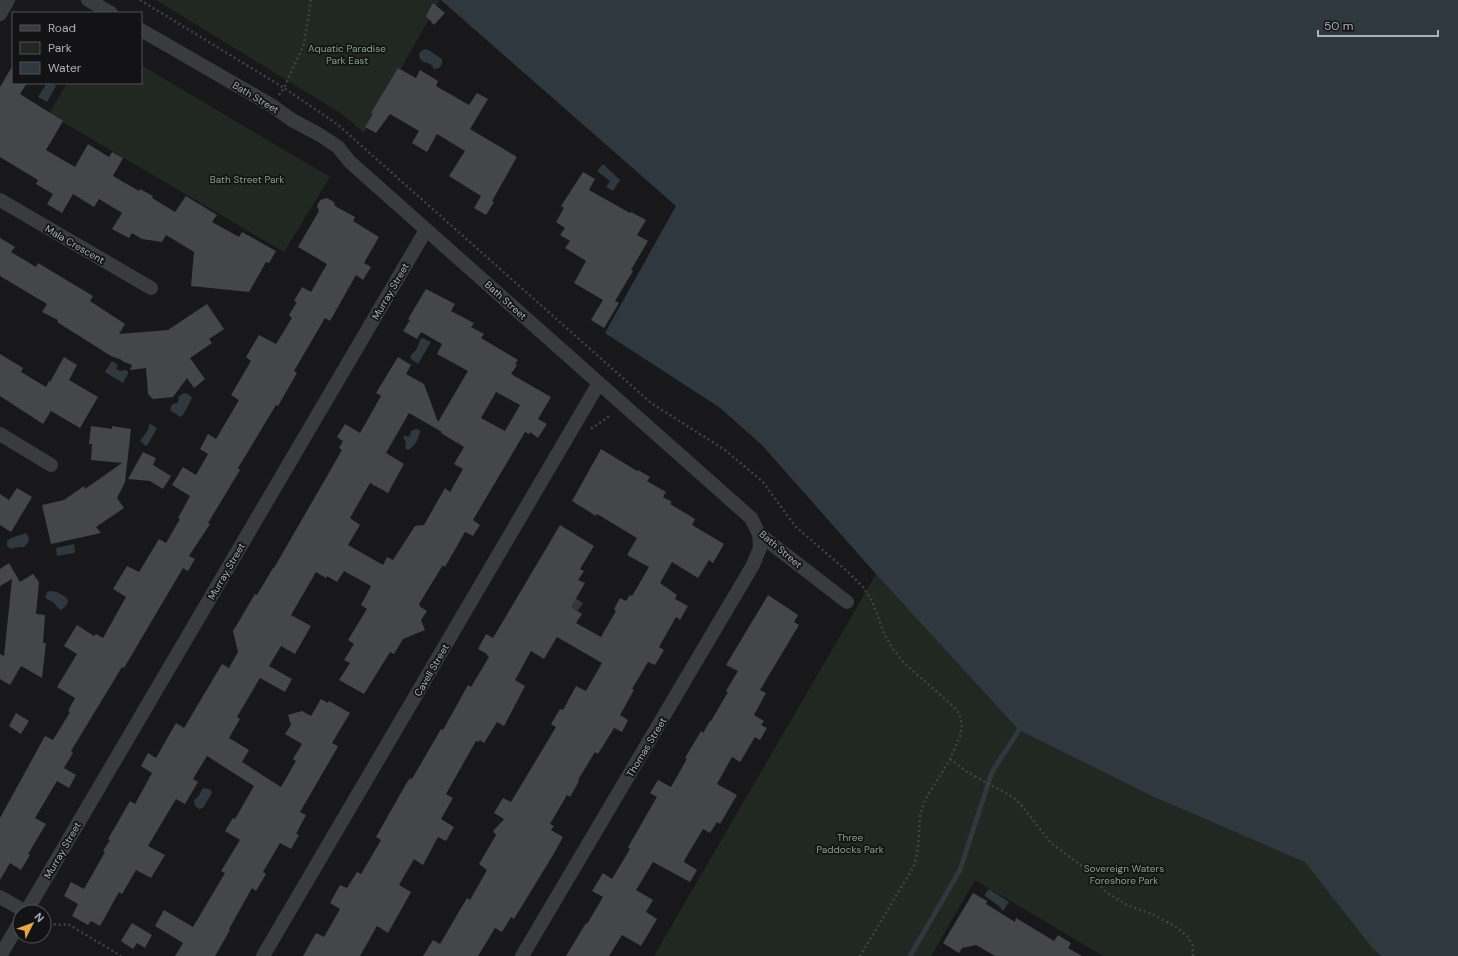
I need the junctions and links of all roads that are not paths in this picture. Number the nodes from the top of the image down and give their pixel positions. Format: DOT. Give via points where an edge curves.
graph roads {
  1 [pos="8,0"];
  2 [pos="88,0"];
  3 [pos="109,12"];
  4 [pos="0,14"];
  5 [pos="142,31"];
  6 [pos="0,200"];
  7 [pos="426,230"];
  8 [pos="151,288"];
  9 [pos="599,383"];
  10 [pos="0,434"];
  11 [pos="51,465"];
  12 [pos="759,534"];
  13 [pos="847,602"];
  14 [pos="0,897"];
  15 [pos="12,904"];
  16 [pos="31,904"];
  17 [pos="12,936"];
  18 [pos="0,956"];
  19 [pos="263,956"];
  20 [pos="522,956"];
  1 -- 4 [label="street"];
  2 -- 3 [label="street"];
  5 -- 7 [label="street, Bath Street" via="338,147 350,162"];
  6 -- 8 [label="street, Mala Crescent"];
  7 -- 9 [label="street, Bath Street"];
  7 -- 16 [label="street, Murray Street"];
  9 -- 12 [label="street, Bath Street" via="751,518"];
  9 -- 19 [label="street, Cavell Street"];
  10 -- 11 [label="street"];
  12 -- 13 [label="street, Bath Street"];
  12 -- 20 [label="street, Thomas Street" via="760,548 753,565"];
  14 -- 15 [label="street"];
  17 -- 18 [label="street"];
}
